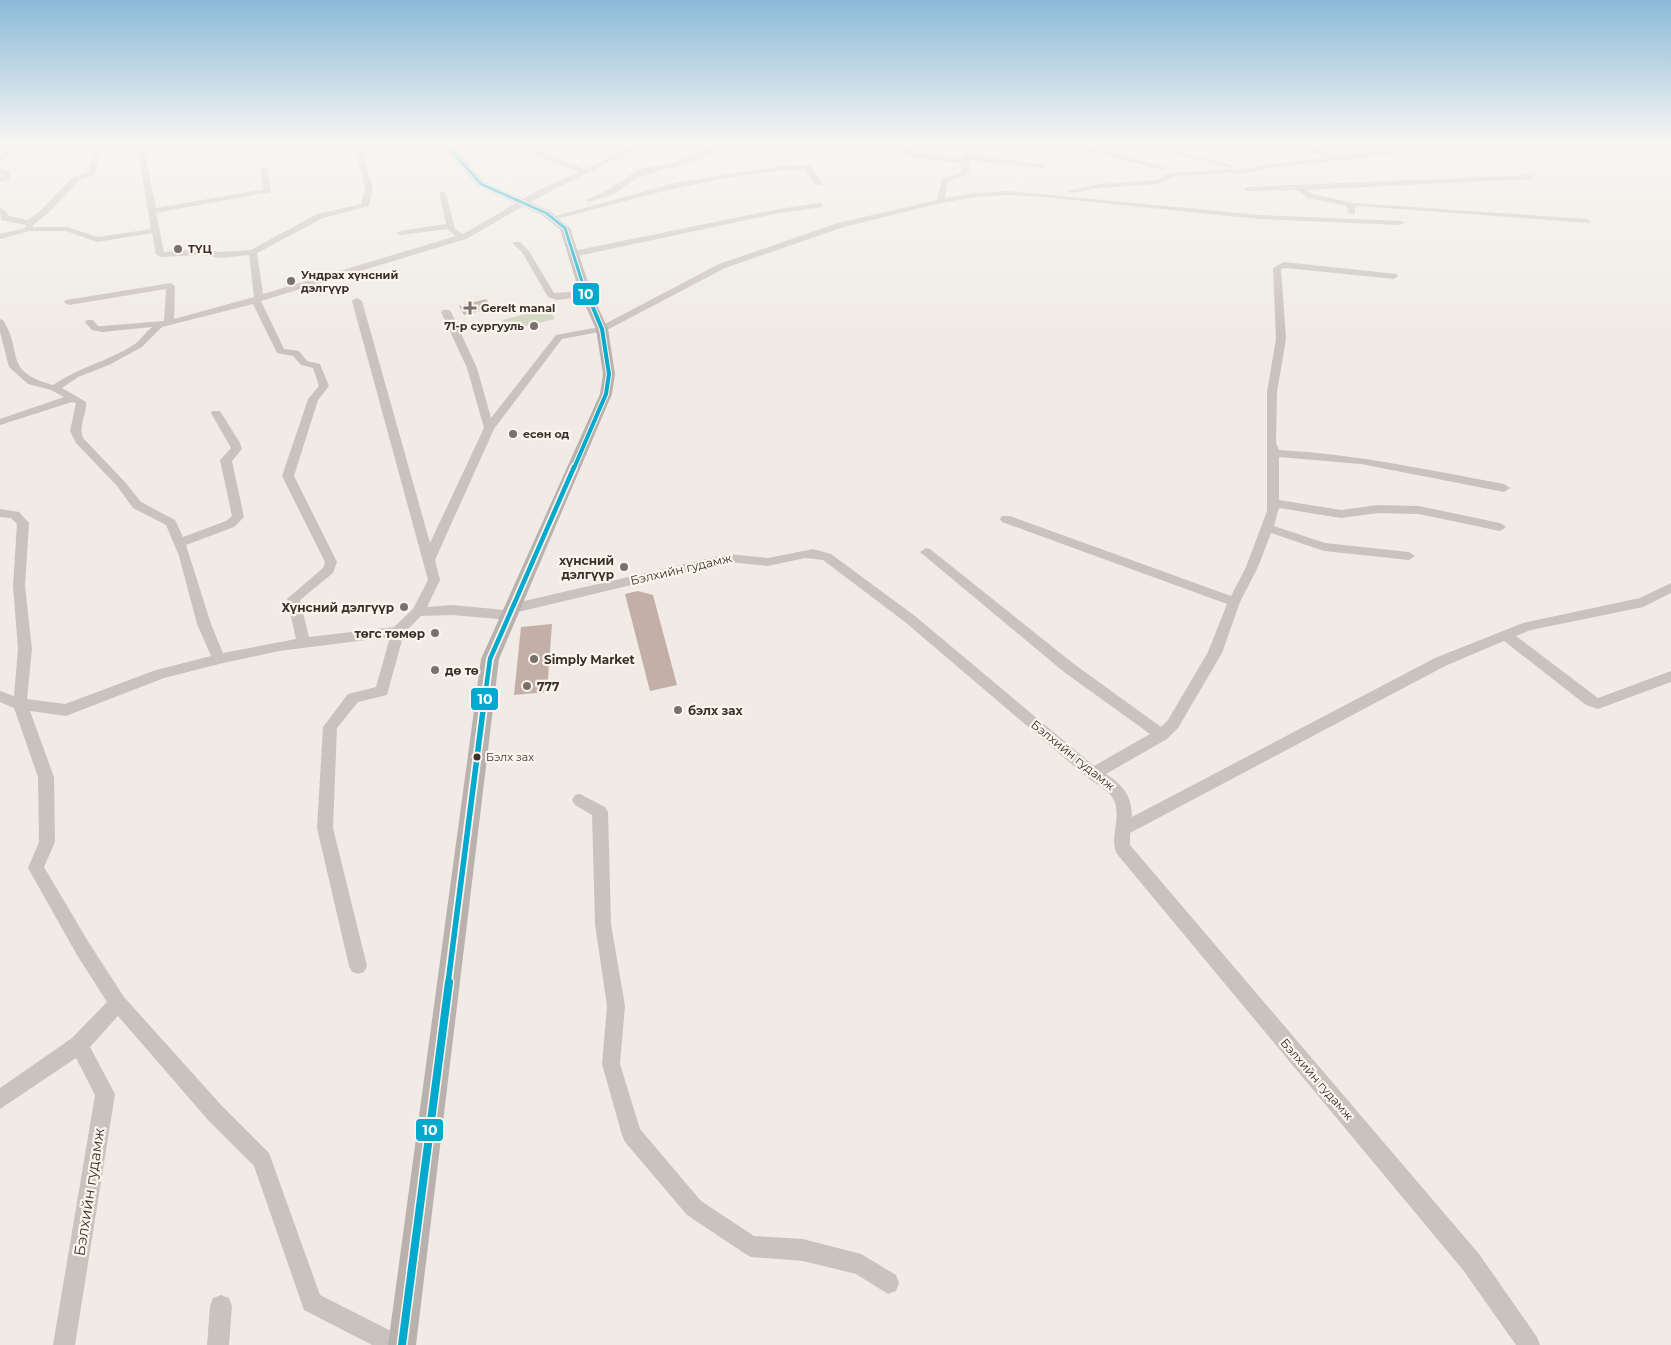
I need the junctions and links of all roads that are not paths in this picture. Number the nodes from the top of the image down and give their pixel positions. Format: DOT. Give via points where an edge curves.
graph roads {
  1 [pos="49,207"];
  2 [pos="152,207"];
  3 [pos="178,207"];
  4 [pos="361,207"];
  5 [pos="445,207"];
  6 [pos="516,207"];
  7 [pos="529,207"];
  8 [pos="573,207"];
  9 [pos="594,207"];
  10 [pos="807,207"];
  11 [pos="917,207"];
  12 [pos="1159,207"];
  13 [pos="1352,207"];
  14 [pos="1381,207"];
  15 [pos="0,210"];
  16 [pos="153,211"];
  17 [pos="559,216"];
  18 [pos="1354,221"];
  19 [pos="1587,221"];
  20 [pos="1400,223"];
  21 [pos="30,226"];
  22 [pos="450,226"];
  23 [pos="157,230"];
  24 [pos="400,233"];
  25 [pos="0,237"];
  26 [pos="463,237"];
  27 [pos="517,244"];
  28 [pos="254,252"];
  29 [pos="573,254"];
  30 [pos="1394,276"];
  31 [pos="586,294"];
  32 [pos="258,299"];
  33 [pos="357,301"];
  34 [pos="69,302"];
  35 [pos="446,312"];
  36 [pos="90,322"];
  37 [pos="1,323"];
  38 [pos="164,324"];
  39 [pos="602,329"];
  40 [pos="55,388"];
  41 [pos="73,398"];
  42 [pos="216,413"];
  43 [pos="0,422"];
  44 [pos="489,428"];
  45 [pos="1274,453"];
  46 [pos="1504,488"];
  47 [pos="1273,503"];
  48 [pos="0,513"];
  49 [pos="1006,519"];
  50 [pos="1500,527"];
  51 [pos="1267,528"];
  52 [pos="180,543"];
  53 [pos="926,552"];
  54 [pos="1409,556"];
  55 [pos="428,561"];
  56 [pos="1671,588"];
  57 [pos="1234,602"];
  58 [pos="418,612"];
  59 [pos="510,612"];
  60 [pos="398,631"];
  61 [pos="1505,635"];
  62 [pos="304,643"];
  63 [pos="219,659"];
  64 [pos="1671,676"];
  65 [pos="0,696"];
  66 [pos="20,704"];
  67 [pos="1162,735"];
  68 [pos="1093,774"];
  69 [pos="580,800"];
  70 [pos="1123,830"];
  71 [pos="358,966"];
  72 [pos="118,1003"];
  73 [pos="79,1045"];
  74 [pos="0,1099"];
  75 [pos="888,1283"];
  76 [pos="221,1306"];
  77 [pos="64,1345"];
  78 [pos="218,1345"];
  79 [pos="395,1345"];
  80 [pos="402,1345"];
  81 [pos="1529,1345"];
  1 -- 21 [label="street"];
  2 -- 16 [label="street"];
  3 -- 16 [label="street"];
  4 -- 28 [label="street" via="320,216"];
  5 -- 22 [label="street"];
  6 -- 26 [label="street"];
  7 -- 17 [label="main road"];
  8 -- 17 [label="street"];
  9 -- 17 [label="street"];
  10 -- 29 [label="street"];
  11 -- 39 [label="street" via="841,225 722,266"];
  12 -- 18 [label="street" via="1260,217"];
  13 -- 18 [label="street"];
  14 -- 19 [label="street"];
  15 -- 21 [label="street" via="4,218"];
  16 -- 23 [label="street"];
  17 -- 29 [label="main road"];
  18 -- 20 [label="street"];
  21 -- 23 [label="street" via="67,229 97,240"];
  21 -- 25 [label="street"];
  22 -- 24 [label="street"];
  22 -- 26 [label="street"];
  23 -- 28 [label="street" via="160,254 163,255"];
  26 -- 32 [label="street"];
  27 -- 31 [label="street" via="525,251 551,295"];
  28 -- 32 [label="street"];
  29 -- 31 [label="main road"];
  30 -- 45 [label="street" via="1301,266 1276,268 1281,339 1272,392"];
  31 -- 39 [label="main road"];
  32 -- 38 [label="street"];
  32 -- 62 [label="street" via="280,351 296,353 304,363 317,366 324,386 313,399 288,476 331,562 329,570 294,599"];
  33 -- 55 [label="street"];
  34 -- 38 [label="street" via="171,286"];
  35 -- 44 [label="street" via="472,368"];
  36 -- 38 [label="street" via="95,328 102,329"];
  37 -- 40 [label="street" via="12,365 32,382"];
  38 -- 40 [label="street" via="139,345 106,363 74,375"];
  39 -- 44 [label="street" via="559,337"];
  39 -- 59 [label="main road" via="609,374 606,394"];
  40 -- 41 [label="street"];
  41 -- 43 [label="street"];
  41 -- 52 [label="street" via="81,402 83,411 75,434 137,504 170,523"];
  42 -- 52 [label="street" via="236,443 237,449 226,460 238,517 230,524"];
  44 -- 55 [label="street"];
  45 -- 46 [label="street" via="1334,457"];
  45 -- 47 [label="street"];
  47 -- 50 [label="street" via="1341,514 1378,509 1419,510"];
  47 -- 51 [label="street"];
  48 -- 66 [label="street" via="15,515 23,523 19,586 25,649"];
  49 -- 57 [label="street"];
  51 -- 54 [label="street" via="1324,547"];
  51 -- 57 [label="street"];
  52 -- 63 [label="street" via="204,624"];
  53 -- 67 [label="street" via="1069,668"];
  55 -- 58 [label="street" via="434,580"];
  56 -- 61 [label="street" via="1642,602 1528,626"];
  57 -- 67 [label="street" via="1215,653 1173,724"];
  58 -- 59 [label="street, Бэлхийн гудамж"];
  58 -- 60 [label="street"];
  59 -- 68 [label="street, Бэлхийн гудамж" via="728,558 769,562 820,554 910,620"];
  59 -- 80 [label="main road" via="490,658"];
  60 -- 62 [label="street"];
  60 -- 71 [label="street" via="382,691 353,698 330,727 325,828"];
  61 -- 64 [label="street" via="1598,704"];
  61 -- 70 [label="street" via="1440,662"];
  62 -- 63 [label="street"];
  63 -- 66 [label="street" via="161,674 66,710"];
  65 -- 66 [label="street"];
  66 -- 72 [label="street" via="46,777 48,842 36,868"];
  67 -- 68 [label="street"];
  68 -- 70 [label="street, Бэлхийн гудамж" via="1116,788 1123,799 1126,810"];
  69 -- 75 [label="street" via="600,812 604,924 616,1006 611,1064 632,1135 694,1208 751,1246 803,1250 860,1265"];
  70 -- 81 [label="street, Бэлхийн гудамж" via="1122,850 1471,1262"];
  72 -- 73 [label="street"];
  72 -- 79 [label="street" via="262,1160 312,1302"];
  73 -- 74 [label="street"];
  73 -- 77 [label="street, Бэлхийн гудамж" via="105,1094"];
  76 -- 78 [label="street"];
}
